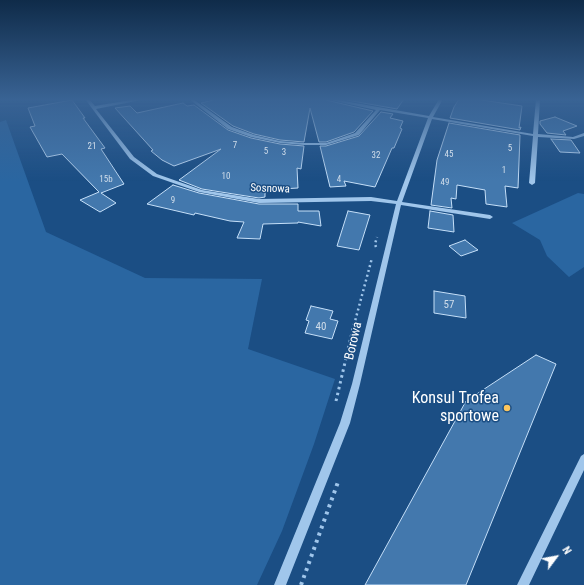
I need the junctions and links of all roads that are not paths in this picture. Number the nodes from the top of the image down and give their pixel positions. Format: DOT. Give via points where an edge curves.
graph roads {
  1 [pos="107,126"];
  2 [pos="228,126"];
  3 [pos="364,126"];
  4 [pos="427,126"];
  5 [pos="481,126"];
  6 [pos="535,126"];
  7 [pos="584,134"];
  8 [pos="534,135"];
  9 [pos="532,183"];
  10 [pos="399,203"];
  11 [pos="490,217"];
  12 [pos="584,459"];
  13 [pos="280,585"];
  14 [pos="523,585"];
  1 -- 10 [label="street, Sosnowa" via="132,158 155,175 201,191 259,201 371,199"];
  2 -- 3 [label="street" via="253,136 304,144 326,144 357,134"];
  4 -- 10 [label="street, Borowa"];
  5 -- 8 [label="street"];
  6 -- 8 [label="street"];
  7 -- 8 [label="street" via="574,138"];
  8 -- 9 [label="street"];
  10 -- 11 [label="street, Sosnowa"];
  10 -- 13 [label="street, Borowa" via="345,423"];
  12 -- 14 [label="street"];
}
